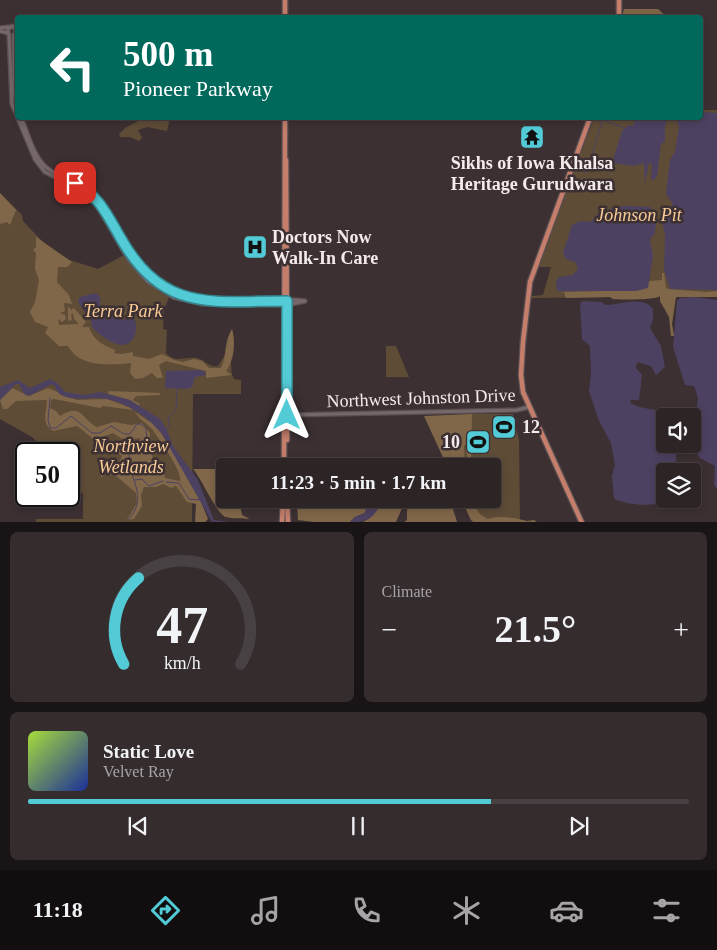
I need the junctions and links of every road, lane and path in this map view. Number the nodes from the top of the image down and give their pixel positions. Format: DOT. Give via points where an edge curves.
graph roads {
  1 [pos="285,0"];
  2 [pos="619,0"];
  3 [pos="285,15"];
  4 [pos="619,15"];
  5 [pos="10,27"];
  6 [pos="15,28"];
  7 [pos="0,29"];
  8 [pos="8,33"];
  9 [pos="15,34"];
  10 [pos="15,64"];
  11 [pos="15,97"];
  12 [pos="15,111"];
  13 [pos="19,120"];
  14 [pos="22,120"];
  15 [pos="285,120"];
  16 [pos="589,120"];
  17 [pos="285,303"];
  18 [pos="529,407"];
  19 [pos="285,415"];
  20 [pos="285,458"];
  21 [pos="282,508"];
  22 [pos="288,508"];
  23 [pos="282,522"];
  24 [pos="288,522"];
  25 [pos="582,522"];
  1 -- 3 [label="main road"];
  2 -- 4 [label="main road"];
  5 -- 6 [label="street"];
  5 -- 7 [label="street"];
  5 -- 8 [label="street"];
  7 -- 8 [label="street"];
  8 -- 9 [label="street"];
  8 -- 12 [label="street"];
  10 -- 11 [label="street"];
  13 -- 17 [label="street" via="34,157 45,172 94,200 129,260 140,274 164,292 193,303"];
  14 -- 17 [label="street" via="44,165 92,193 136,264 157,284 174,293 203,300"];
  15 -- 17 [label="main road"];
  16 -- 18 [label="main road" via="536,262 528,292 521,379"];
  17 -- 19 [label="main road"];
  18 -- 19 [label="street, Northwest Johnston Drive" via="517,410"];
  18 -- 25 [label="main road"];
  19 -- 20 [label="main road"];
  21 -- 23 [label="main road"];
  22 -- 24 [label="main road"];
}
